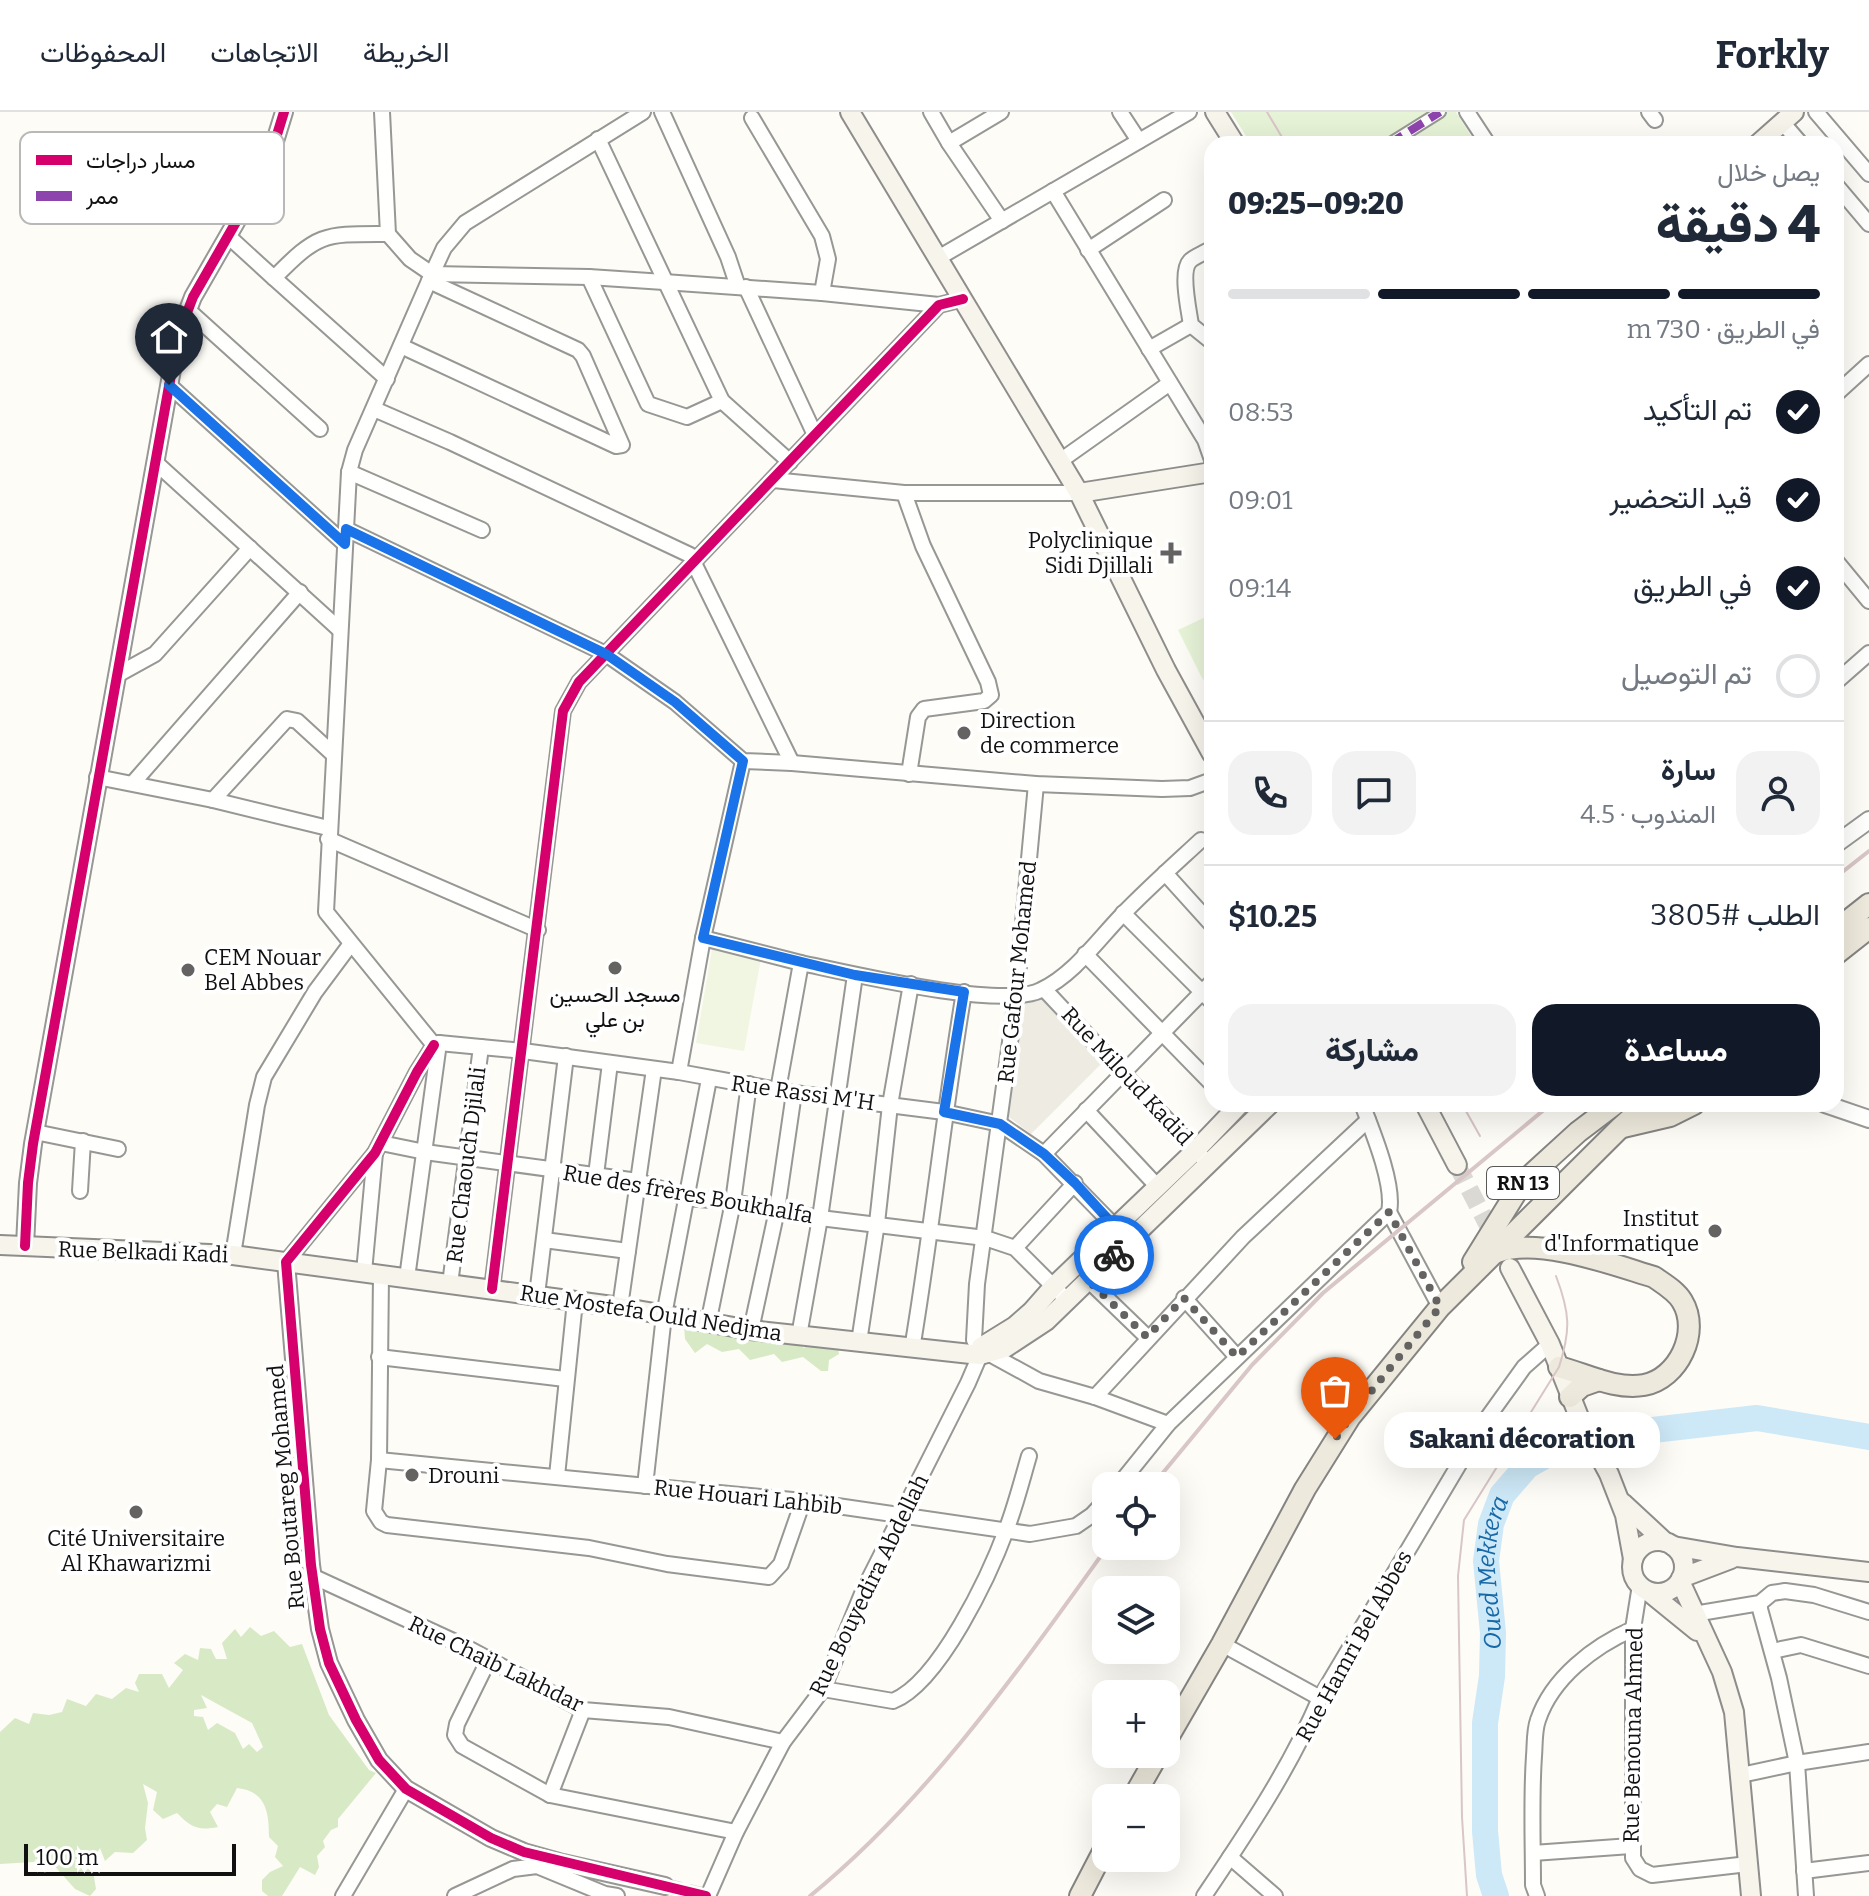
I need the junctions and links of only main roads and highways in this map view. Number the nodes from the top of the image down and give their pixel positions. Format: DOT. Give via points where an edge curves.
graph roads {
  1 [pos="850,112"];
  2 [pos="1215,112"];
  3 [pos="1788,117"];
  4 [pos="1230,136"];
  5 [pos="1767,136"];
  6 [pos="1204,473"];
  7 [pos="1079,493"];
  8 [pos="1204,739"];
  9 [pos="1869,904"];
  10 [pos="1844,924"];
  11 [pos="1869,928"];
  12 [pos="1844,948"];
  13 [pos="1231,1112"];
  14 [pos="1262,1112"];
  15 [pos="1429,1112"];
  16 [pos="1605,1112"];
  17 [pos="1612,1112"];
  18 [pos="1638,1112"];
  19 [pos="1678,1112"];
  20 [pos="1620,1128"];
  21 [pos="1202,1157"];
  22 [pos="1457,1165"];
  23 [pos="1521,1229"];
  24 [pos="0,1245"];
  25 [pos="1543,1248"];
  26 [pos="1492,1254"];
  27 [pos="286,1262"];
  28 [pos="1510,1268"];
  29 [pos="1460,1287"];
  30 [pos="979,1352"];
  31 [pos="1559,1367"];
  32 [pos="1599,1380"];
  33 [pos="1570,1397"];
  34 [pos="1620,1500"];
  35 [pos="1669,1544"];
  36 [pos="1737,1557"];
  37 [pos="1633,1559"];
  38 [pos="1869,1572"];
  39 [pos="1681,1579"];
  40 [pos="1644,1588"];
  41 [pos="1705,1639"];
  42 [pos="1180,1717"];
  43 [pos="1092,1872"];
  44 [pos="1080,1896"];
  45 [pos="1751,1896"];
  1 -- 7 [label="main road"];
  2 -- 4 [label="main road"];
  3 -- 5 [label="main road"];
  6 -- 7 [label="main road"];
  7 -- 8 [label="main road"];
  9 -- 10 [label="main road"];
  11 -- 12 [label="main road"];
  13 -- 21 [label="main road"];
  14 -- 21 [label="main road"];
  15 -- 22 [label="main road"];
  16 -- 29 [label="main road, RN 13" via="1522,1183"];
  17 -- 23 [label="main road" via="1528,1196 1519,1215"];
  18 -- 20 [label="main road, RN 13"];
  19 -- 20 [label="main road"];
  20 -- 23 [label="main road, RN 13"];
  21 -- 30 [label="main road" via="1157,1186 1015,1326"];
  21 -- 30 [label="main road" via="1068,1301 1024,1338"];
  23 -- 25 [label="main road"];
  23 -- 26 [label="main road, RN 13"];
  24 -- 27 [label="main road, Rue Belkadi Kadi"];
  25 -- 26 [label="main road" via="1521,1246"];
  25 -- 32 [label="main road" via="1654,1277 1686,1310 1687,1337 1681,1360 1670,1372 1643,1385"];
  26 -- 29 [label="main road, RN 13"];
  27 -- 30 [label="main road, Rue Mostefa Ould Nedjma" via="751,1330"];
  28 -- 31 [label="main road"];
  29 -- 42 [label="main road" via="1335,1439"];
  31 -- 32 [label="main road"];
  31 -- 33 [label="main road"];
  32 -- 33 [label="main road"];
  33 -- 34 [label="main road"];
  34 -- 35 [label="main road"];
  34 -- 37 [label="main road"];
  35 -- 36 [label="main road"];
  35 -- 37 [label="main road" via="1649,1543"];
  35 -- 39 [label="main road" via="1683,1560"];
  36 -- 38 [label="main road"];
  36 -- 39 [label="main road"];
  37 -- 40 [label="main road" via="1633,1573"];
  39 -- 40 [label="main road" via="1666,1591"];
  39 -- 41 [label="main road"];
  40 -- 41 [label="main road"];
  41 -- 45 [label="main road" via="1728,1687"];
  43 -- 44 [label="main road"];
}
